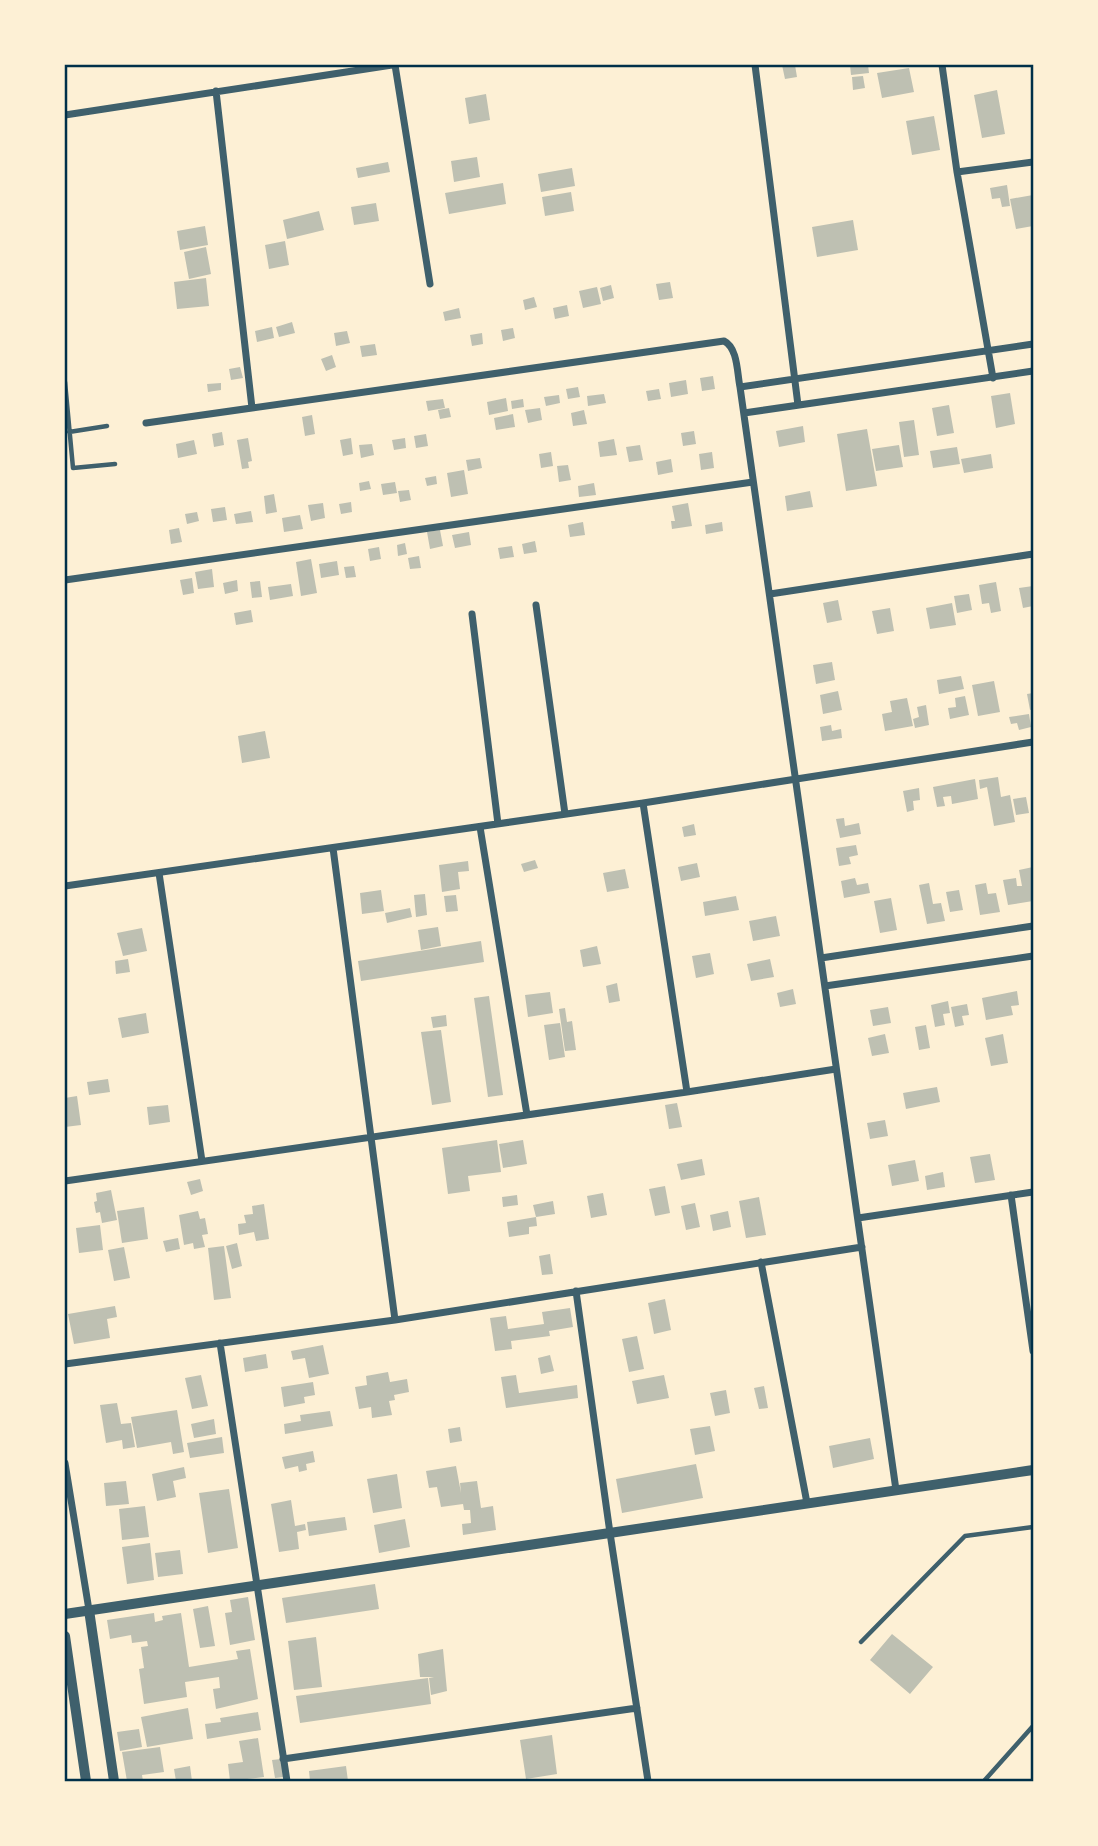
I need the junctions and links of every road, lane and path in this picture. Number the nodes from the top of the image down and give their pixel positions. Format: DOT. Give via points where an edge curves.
graph roads {
  1 [pos="394,65"];
  2 [pos="755,65"];
  3 [pos="942,65"];
  4 [pos="216,91"];
  5 [pos="65,115"];
  6 [pos="1033,162"];
  7 [pos="957,172"];
  8 [pos="430,284"];
  9 [pos="1033,344"];
  10 [pos="988,350"];
  11 [pos="1033,371"];
  12 [pos="993,377"];
  13 [pos="794,379"];
  14 [pos="65,382"];
  15 [pos="740,387"];
  16 [pos="799,405"];
  17 [pos="252,408"];
  18 [pos="744,413"];
  19 [pos="146,423"];
  20 [pos="107,426"];
  21 [pos="69,432"];
  22 [pos="115,464"];
  23 [pos="753,482"];
  24 [pos="1033,554"];
  25 [pos="65,580"];
  26 [pos="770,594"];
  27 [pos="536,605"];
  28 [pos="472,614"];
  29 [pos="1033,742"];
  30 [pos="795,778"];
  31 [pos="643,803"];
  32 [pos="565,814"];
  33 [pos="498,824"];
  34 [pos="480,827"];
  35 [pos="333,848"];
  36 [pos="159,873"];
  37 [pos="65,886"];
  38 [pos="1033,926"];
  39 [pos="1033,956"];
  40 [pos="821,958"];
  41 [pos="825,986"];
  42 [pos="836,1069"];
  43 [pos="687,1092"];
  44 [pos="527,1115"];
  45 [pos="371,1138"];
  46 [pos="202,1161"];
  47 [pos="65,1181"];
  48 [pos="1033,1192"];
  49 [pos="1011,1195"];
  50 [pos="858,1218"];
  51 [pos="862,1247"];
  52 [pos="761,1262"];
  53 [pos="576,1292"];
  54 [pos="395,1320"];
  55 [pos="220,1343"];
  56 [pos="1033,1351"];
  57 [pos="65,1364"];
  58 [pos="65,1463"];
  59 [pos="1033,1470"];
  60 [pos="896,1490"];
  61 [pos="807,1503"];
  62 [pos="1033,1527"];
  63 [pos="610,1533"];
  64 [pos="257,1585"];
  65 [pos="89,1610"];
  66 [pos="65,1614"];
  67 [pos="65,1636"];
  68 [pos="861,1642"];
  69 [pos="637,1708"];
  70 [pos="1033,1726"];
  71 [pos="284,1759"];
  72 [pos="86,1781"];
  73 [pos="114,1781"];
  74 [pos="287,1781"];
  75 [pos="648,1781"];
  76 [pos="984,1781"];
  1 -- 4 [label="street"];
  1 -- 8 [label="street"];
  2 -- 13 [label="street"];
  3 -- 7 [label="street"];
  4 -- 5 [label="street"];
  4 -- 17 [label="street"];
  6 -- 7 [label="street"];
  7 -- 10 [label="street"];
  9 -- 10 [label="street"];
  10 -- 12 [label="street"];
  10 -- 13 [label="street"];
  11 -- 12 [label="street"];
  12 -- 16 [label="street"];
  13 -- 15 [label="street"];
  13 -- 16 [label="street"];
  14 -- 21 [label="lane"];
  15 -- 17 [label="street" via="733,350 724,341"];
  15 -- 18 [label="street"];
  16 -- 18 [label="street"];
  17 -- 19 [label="street"];
  18 -- 23 [label="street"];
  20 -- 21 [label="lane"];
  21 -- 22 [label="lane" via="73,468"];
  23 -- 25 [label="street"];
  23 -- 26 [label="street"];
  24 -- 26 [label="street"];
  26 -- 30 [label="street"];
  27 -- 32 [label="street"];
  28 -- 33 [label="street"];
  29 -- 30 [label="street"];
  30 -- 31 [label="street"];
  30 -- 40 [label="street"];
  31 -- 32 [label="street"];
  31 -- 43 [label="street"];
  32 -- 33 [label="street"];
  33 -- 34 [label="street"];
  34 -- 35 [label="street"];
  34 -- 44 [label="street"];
  35 -- 36 [label="street"];
  35 -- 45 [label="street"];
  36 -- 37 [label="street"];
  36 -- 46 [label="street"];
  38 -- 40 [label="street"];
  39 -- 41 [label="street"];
  40 -- 41 [label="street"];
  41 -- 42 [label="street"];
  42 -- 43 [label="street"];
  42 -- 50 [label="street"];
  43 -- 44 [label="street"];
  44 -- 45 [label="street"];
  45 -- 46 [label="street"];
  45 -- 54 [label="street"];
  46 -- 47 [label="street"];
  48 -- 49 [label="street"];
  49 -- 50 [label="street"];
  49 -- 56 [label="street"];
  50 -- 51 [label="street"];
  51 -- 52 [label="street"];
  51 -- 60 [label="street"];
  52 -- 53 [label="street"];
  52 -- 61 [label="street"];
  53 -- 54 [label="street"];
  53 -- 63 [label="street"];
  54 -- 55 [label="street"];
  55 -- 57 [label="street"];
  55 -- 64 [label="street"];
  58 -- 65 [label="street"];
  59 -- 60 [label="street"];
  60 -- 61 [label="street"];
  61 -- 63 [label="street"];
  62 -- 68 [label="lane" via="965,1536"];
  63 -- 64 [label="street"];
  63 -- 69 [label="street"];
  64 -- 65 [label="street"];
  64 -- 71 [label="street"];
  65 -- 66 [label="street"];
  65 -- 73 [label="street"];
  67 -- 72 [label="street"];
  69 -- 71 [label="street"];
  69 -- 75 [label="street"];
  70 -- 76 [label="lane"];
  71 -- 74 [label="street"];
}
